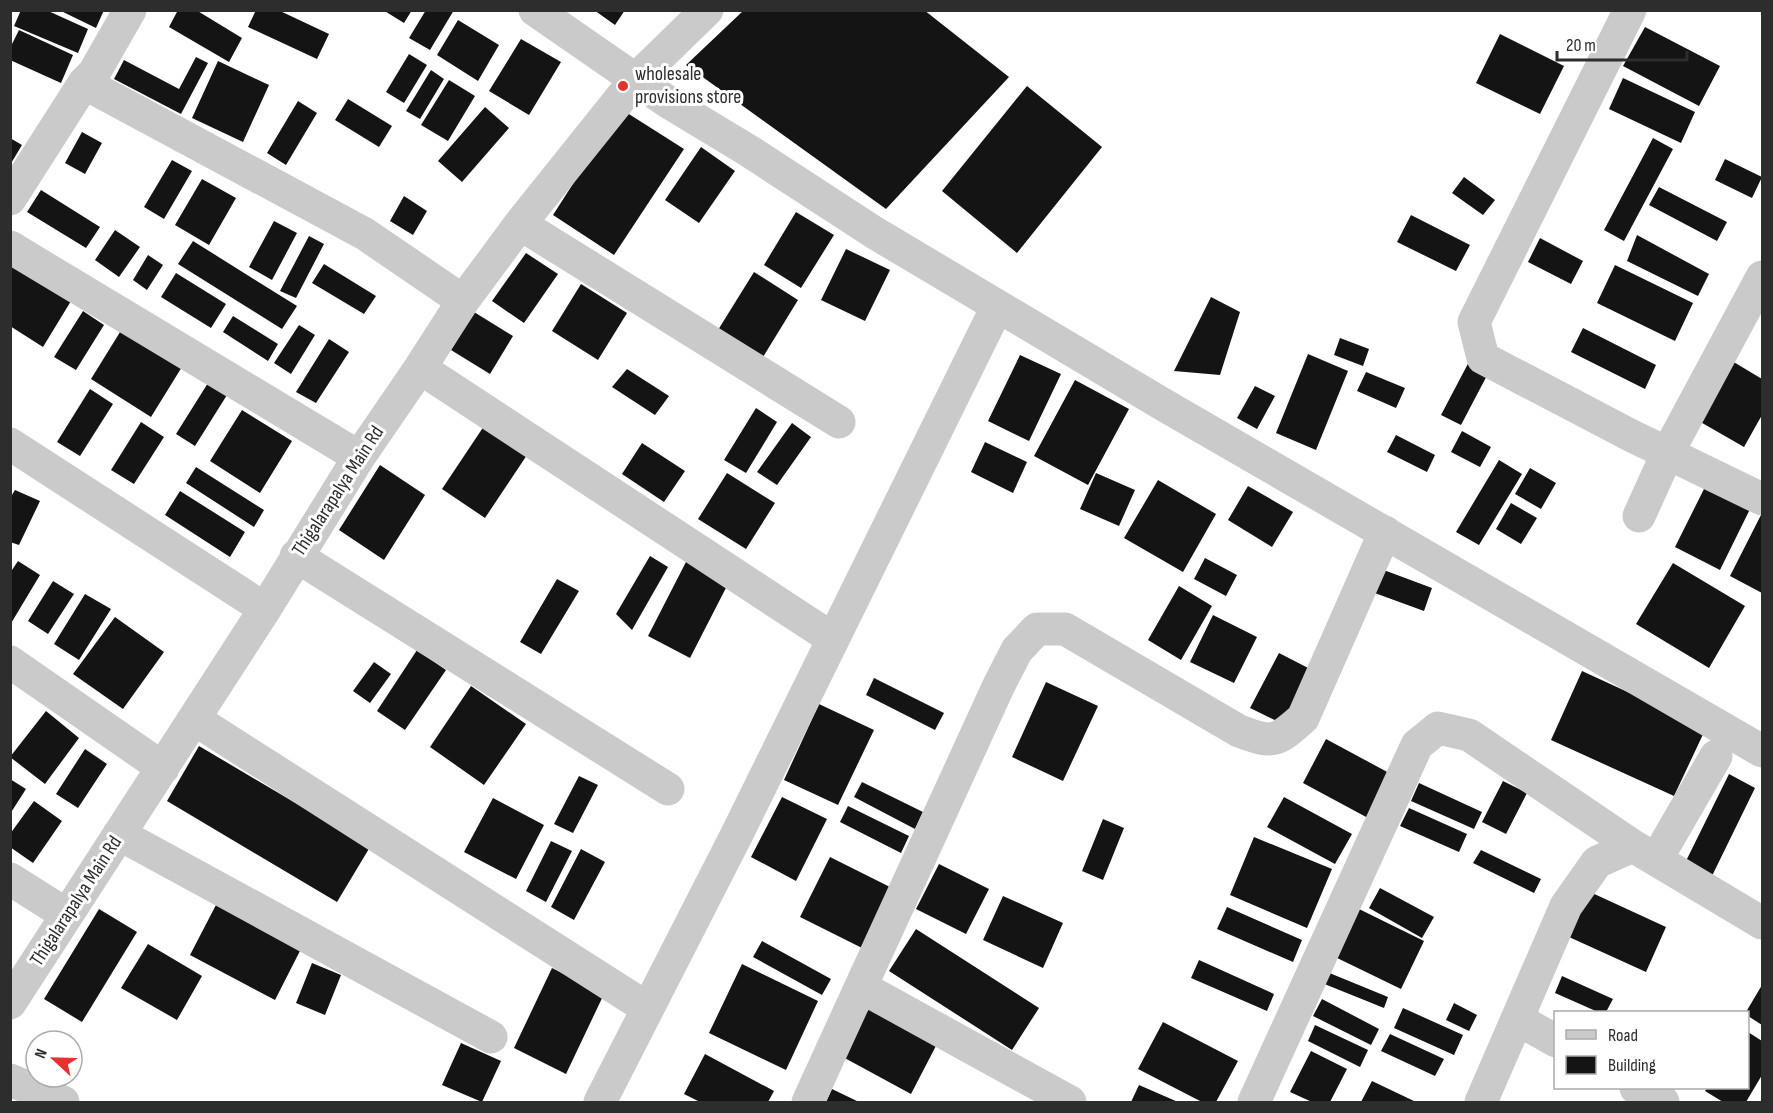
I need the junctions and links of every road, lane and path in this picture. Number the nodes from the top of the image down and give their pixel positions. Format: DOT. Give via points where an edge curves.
graph roads {
  1 [pos="130,10"];
  2 [pos="535,10"];
  3 [pos="707,10"];
  4 [pos="1630,10"];
  5 [pos="636,79"];
  6 [pos="84,83"];
  7 [pos="10,199"];
  8 [pos="520,224"];
  9 [pos="10,247"];
  10 [pos="1762,277"];
  11 [pos="463,301"];
  12 [pos="997,307"];
  13 [pos="420,368"];
  14 [pos="839,422"];
  15 [pos="10,444"];
  16 [pos="1668,452"];
  17 [pos="359,457"];
  18 [pos="1762,499"];
  19 [pos="1639,516"];
  20 [pos="1385,532"];
  21 [pos="296,556"];
  22 [pos="265,609"];
  23 [pos="833,639"];
  24 [pos="10,662"];
  25 [pos="194,719"];
  26 [pos="1762,751"];
  27 [pos="1716,756"];
  28 [pos="163,768"];
  29 [pos="668,789"];
  30 [pos="119,834"];
  31 [pos="1644,853"];
  32 [pos="10,879"];
  33 [pos="66,915"];
  34 [pos="1762,923"];
  35 [pos="861,987"];
  36 [pos="10,1003"];
  37 [pos="646,1008"];
  38 [pos="1519,1020"];
  39 [pos="491,1037"];
  40 [pos="1554,1040"];
  41 [pos="10,1080"];
  42 [pos="1638,1089"];
  43 [pos="63,1102"];
  44 [pos="600,1102"];
  45 [pos="808,1102"];
  46 [pos="1070,1102"];
  47 [pos="1254,1102"];
  48 [pos="1481,1102"];
  49 [pos="1663,1102"];
  1 -- 6 [label="street" via="94,73"];
  2 -- 5 [label="street"];
  3 -- 5 [label="street, Thigalarapalya Main Rd"];
  4 -- 16 [label="street" via="1474,322 1483,358"];
  5 -- 8 [label="street, Thigalarapalya Main Rd"];
  5 -- 12 [label="street"];
  6 -- 7 [label="street"];
  6 -- 11 [label="street" via="365,234"];
  8 -- 11 [label="street, Thigalarapalya Main Rd"];
  8 -- 14 [label="street"];
  9 -- 17 [label="street"];
  10 -- 16 [label="street"];
  11 -- 13 [label="street, Thigalarapalya Main Rd"];
  12 -- 20 [label="street"];
  12 -- 23 [label="street"];
  13 -- 17 [label="street, Thigalarapalya Main Rd"];
  13 -- 23 [label="street"];
  15 -- 22 [label="street"];
  16 -- 18 [label="street"];
  16 -- 19 [label="street"];
  17 -- 21 [label="street, Thigalarapalya Main Rd"];
  20 -- 26 [label="street"];
  20 -- 35 [label="street" via="1303,718 1280,738 1263,740 1239,731 1065,629 1037,629 1017,650 1004,676"];
  21 -- 22 [label="street, Thigalarapalya Main Rd"];
  21 -- 29 [label="street"];
  22 -- 25 [label="street, Thigalarapalya Main Rd"];
  23 -- 37 [label="street"];
  24 -- 28 [label="street"];
  25 -- 28 [label="street, Thigalarapalya Main Rd"];
  25 -- 37 [label="street"];
  27 -- 31 [label="street"];
  28 -- 30 [label="street, Thigalarapalya Main Rd"];
  30 -- 33 [label="street, Thigalarapalya Main Rd"];
  30 -- 39 [label="street"];
  31 -- 34 [label="street"];
  31 -- 38 [label="street" via="1597,862 1566,906"];
  31 -- 47 [label="street" via="1469,735 1438,728 1417,745"];
  32 -- 33 [label="street"];
  33 -- 36 [label="street, Thigalarapalya Main Rd"];
  35 -- 45 [label="street"];
  35 -- 46 [label="street"];
  37 -- 44 [label="street"];
  38 -- 40 [label="street"];
  38 -- 48 [label="street"];
  41 -- 43 [label="street"];
  42 -- 49 [label="street"];
}
